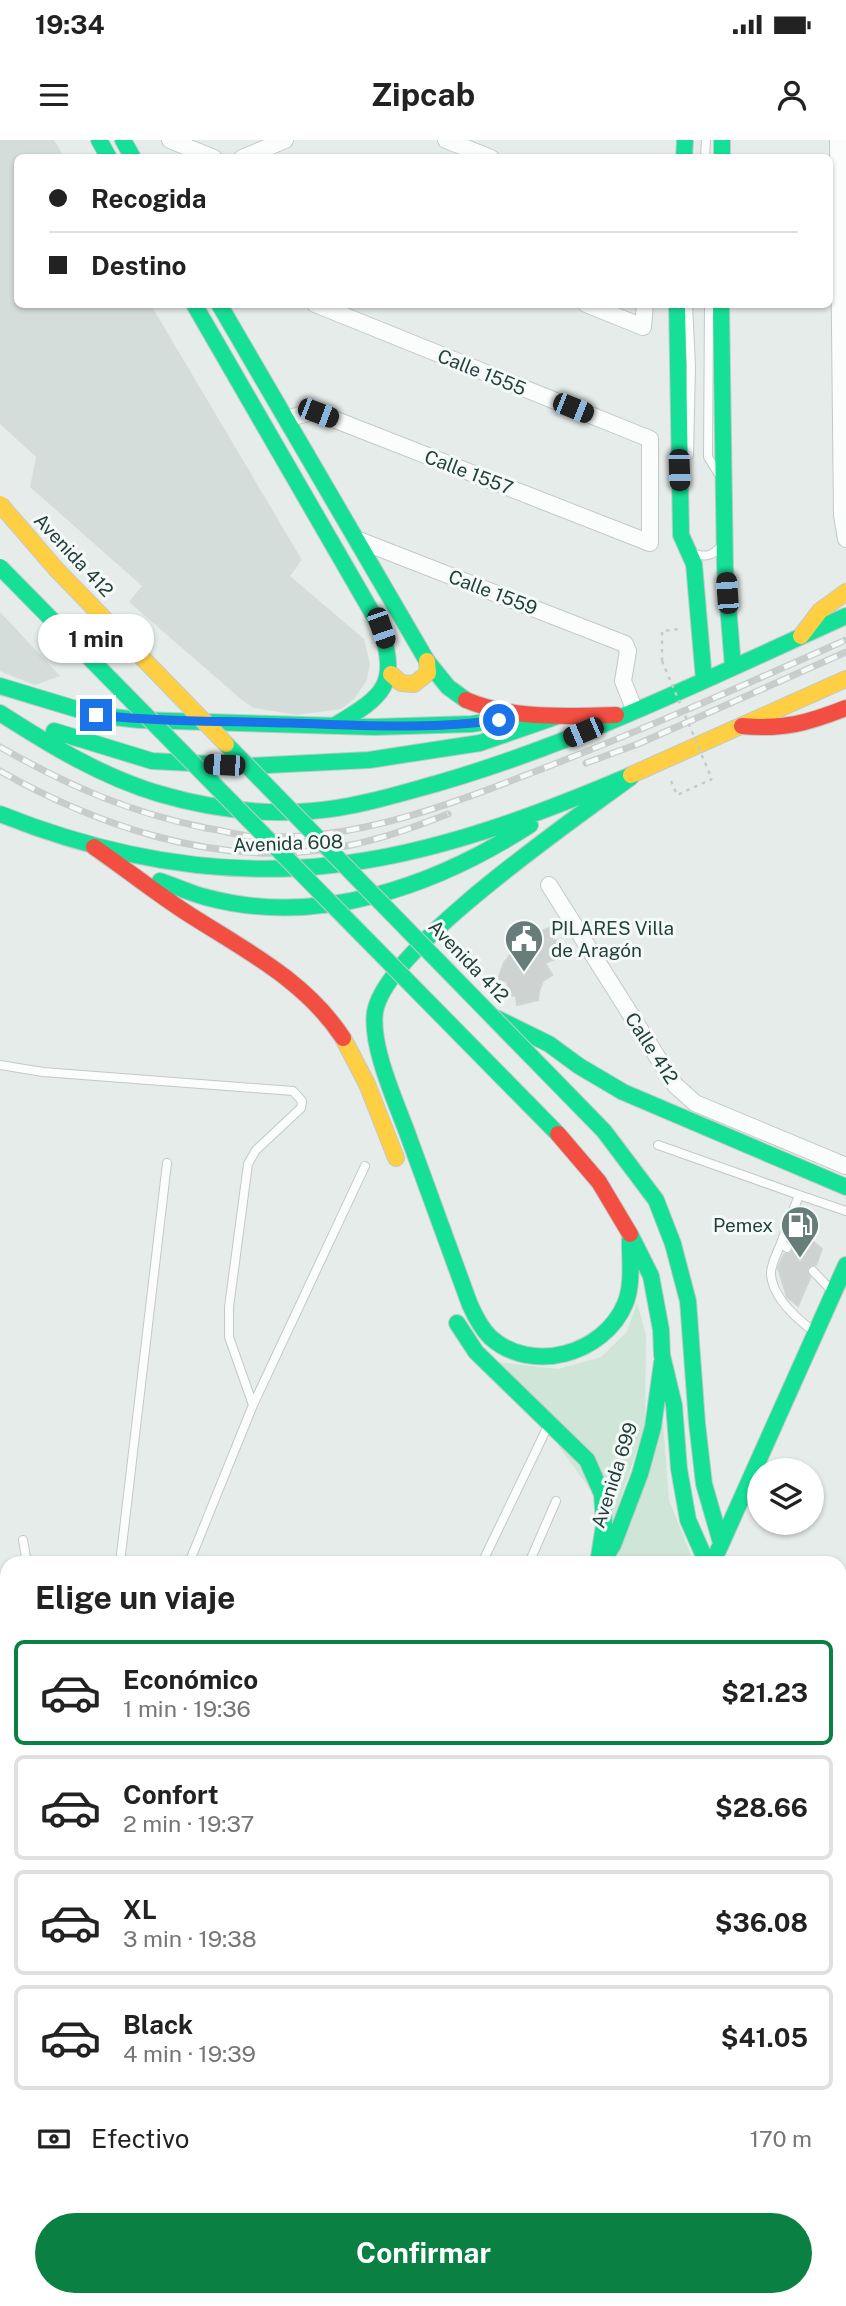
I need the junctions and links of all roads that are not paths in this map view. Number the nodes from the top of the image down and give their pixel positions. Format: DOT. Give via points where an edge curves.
graph roads {
  1 [pos="170,140"];
  2 [pos="285,140"];
  3 [pos="446,140"];
  4 [pos="838,140"];
  5 [pos="204,154"];
  6 [pos="252,154"];
  7 [pos="481,154"];
  8 [pos="196,308"];
  9 [pos="221,308"];
  10 [pos="325,308"];
  11 [pos="596,308"];
  12 [pos="645,308"];
  13 [pos="677,308"];
  14 [pos="688,308"];
  15 [pos="709,308"];
  16 [pos="721,308"];
  17 [pos="288,419"];
  18 [pos="679,470"];
  19 [pos="723,481"];
  20 [pos="0,504"];
  21 [pos="681,535"];
  22 [pos="725,537"];
  23 [pos="356,539"];
  24 [pos="846,539"];
  25 [pos="650,543"];
  26 [pos="694,564"];
  27 [pos="0,567"];
  28 [pos="725,568"];
  29 [pos="846,592"];
  30 [pos="846,616"];
  31 [pos="801,636"];
  32 [pos="427,661"];
  33 [pos="733,667"];
  34 [pos="391,674"];
  35 [pos="846,679"];
  36 [pos="704,680"];
  37 [pos="0,686"];
  38 [pos="846,708"];
  39 [pos="0,712"];
  40 [pos="630,713"];
  41 [pos="526,715"];
  42 [pos="558,716"];
  43 [pos="337,724"];
  44 [pos="742,726"];
  45 [pos="631,777"];
  46 [pos="556,805"];
  47 [pos="0,814"];
  48 [pos="94,847"];
  49 [pos="549,885"];
  50 [pos="496,1018"];
  51 [pos="0,1065"];
  52 [pos="658,1145"];
  53 [pos="167,1163"];
  54 [pos="365,1166"];
  55 [pos="846,1166"];
  56 [pos="403,1178"];
  57 [pos="846,1187"];
  58 [pos="799,1195"];
  59 [pos="846,1211"];
  60 [pos="630,1234"];
  61 [pos="846,1265"];
  62 [pos="813,1271"];
  63 [pos="834,1292"];
  64 [pos="451,1307"];
  65 [pos="815,1333"];
  66 [pos="662,1355"];
  67 [pos="253,1405"];
  68 [pos="549,1423"];
  69 [pos="556,1501"];
  70 [pos="23,1540"];
  71 [pos="721,1543"];
  72 [pos="26,1556"];
  73 [pos="121,1556"];
  74 [pos="191,1556"];
  75 [pos="485,1556"];
  76 [pos="532,1556"];
  77 [pos="601,1556"];
  78 [pos="605,1556"];
  79 [pos="704,1556"];
  80 [pos="716,1556"];
  81 [pos="728,1556"];
  1 -- 5 [label="street"];
  2 -- 6 [label="street"];
  3 -- 7 [label="street"];
  4 -- 24 [label="street" via="842,515"];
  8 -- 34 [label="main road" via="381,628 390,651"];
  9 -- 17 [label="main road"];
  10 -- 25 [label="street, Calle 1555" via="650,439"];
  11 -- 12 [label="street" via="643,327"];
  13 -- 18 [label="main road"];
  14 -- 18 [label="lane" via="690,453"];
  15 -- 19 [label="lane" via="708,457"];
  16 -- 19 [label="main road"];
  17 -- 23 [label="main road"];
  17 -- 25 [label="street, Calle 1557" via="318,413"];
  18 -- 21 [label="main road"];
  19 -- 22 [label="main road"];
  20 -- 50 [label="main road, Avenida 412, bridge" via="56,569"];
  21 -- 22 [label="lane" via="694,554 706,556 716,552"];
  21 -- 26 [label="main road"];
  22 -- 28 [label="main road"];
  23 -- 32 [label="main road"];
  23 -- 40 [label="street, Calle 1559" via="621,642 627,647 623,681"];
  26 -- 28 [label="main road"];
  26 -- 36 [label="main road"];
  27 -- 60 [label="main road, bridge" via="555,1130 599,1182"];
  28 -- 33 [label="main road"];
  29 -- 31 [label="main road" via="820,611"];
  30 -- 31 [label="main road, Avenida 608"];
  31 -- 33 [label="main road, Avenida 608"];
  32 -- 34 [label="main road" via="428,673 414,684 401,683"];
  32 -- 41 [label="main road" via="458,695"];
  33 -- 36 [label="main road, Avenida 608"];
  34 -- 43 [label="main road" via="370,704"];
  35 -- 44 [label="main road"];
  36 -- 40 [label="main road, Avenida 608"];
  37 -- 43 [label="main road" via="96,715"];
  38 -- 44 [label="main road" via="796,727"];
  39 -- 40 [label="main road, Avenida 608" via="107,774 160,794 268,811 350,806 444,782"];
  39 -- 42 [label="main road" via="152,761 248,766 369,760 481,743"];
  40 -- 42 [label="main road"];
  41 -- 42 [label="main road"];
  41 -- 43 [label="main road" via="471,724"];
  44 -- 45 [label="main road"];
  45 -- 46 [label="main road, Avenida 608"];
  45 -- 60 [label="main road" via="456,912 383,990 375,1010 385,1071 470,1305 493,1340 513,1352 537,1357 573,1353 607,1335 626,1303"];
  46 -- 48 [label="main road, Avenida 608" via="377,858 317,866 186,863"];
  46 -- 48 [label="main road" via="511,838 407,888 352,902 298,907 222,901 174,888"];
  47 -- 48 [label="main road, Avenida 608" via="20,827"];
  48 -- 56 [label="main road" via="272,965 328,1017 354,1055"];
  49 -- 55 [label="street, Calle 412" via="684,1095"];
  50 -- 57 [label="main road" via="549,1044 623,1092"];
  50 -- 71 [label="main road, Avenida 412, bridge" via="604,1131 656,1200 688,1298 702,1478"];
  51 -- 67 [label="lane" via="298,1095 301,1108 256,1150 248,1164 229,1337"];
  52 -- 58 [label="lane"];
  53 -- 73 [label="lane"];
  54 -- 67 [label="lane"];
  58 -- 59 [label="lane"];
  58 -- 65 [label="lane" via="771,1273 788,1310"];
  60 -- 66 [label="main road" via="651,1276"];
  61 -- 63 [label="main road"];
  62 -- 63 [label="lane"];
  63 -- 65 [label="main road"];
  64 -- 68 [label="main road" via="476,1352"];
  65 -- 71 [label="main road"];
  66 -- 78 [label="main road, Avenida 699" via="653,1427 640,1474"];
  66 -- 79 [label="main road" via="674,1405 688,1520"];
  67 -- 74 [label="lane"];
  68 -- 75 [label="lane"];
  68 -- 77 [label="main road" via="587,1460 602,1494"];
  69 -- 76 [label="lane"];
  70 -- 72 [label="lane"];
  71 -- 80 [label="main road"];
  71 -- 81 [label="main road, Avenida 412"];
}
